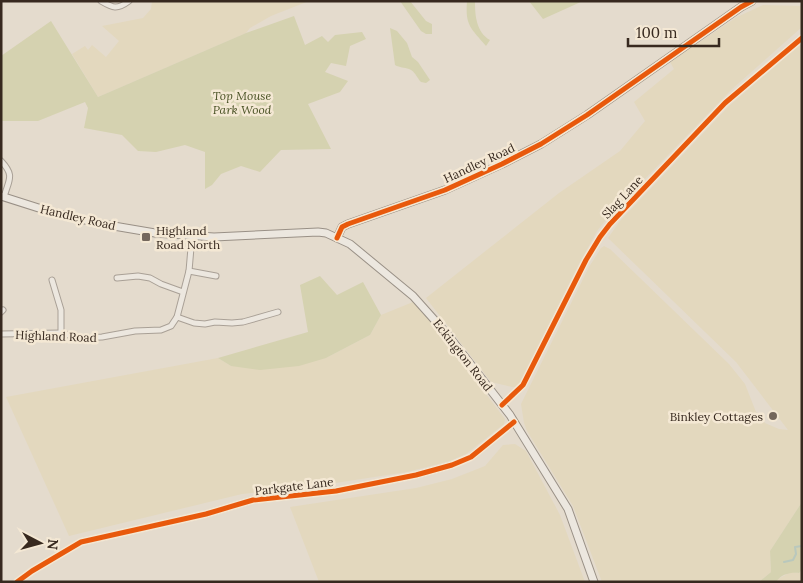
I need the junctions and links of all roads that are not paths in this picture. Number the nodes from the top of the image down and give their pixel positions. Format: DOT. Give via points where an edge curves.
graph roads {
  1 [pos="101,1"];
  2 [pos="129,1"];
  3 [pos="752,1"];
  4 [pos="802,38"];
  5 [pos="1,161"];
  6 [pos="3,196"];
  7 [pos="192,236"];
  8 [pos="337,238"];
  9 [pos="188,271"];
  10 [pos="216,276"];
  11 [pos="116,278"];
  12 [pos="52,280"];
  13 [pos="182,292"];
  14 [pos="278,312"];
  15 [pos="177,317"];
  16 [pos="61,333"];
  17 [pos="1,334"];
  18 [pos="502,405"];
  19 [pos="514,422"];
  20 [pos="17,582"];
  21 [pos="594,582"];
  1 -- 2 [label="street" via="115,8"];
  3 -- 8 [label="main road, Handley Road" via="526,152 445,190 348,224 342,227"];
  4 -- 18 [label="street, Slag Lane" via="725,103 610,224 586,260 523,385"];
  5 -- 6 [label="street" via="10,170"];
  6 -- 7 [label="main road, Handley Road" via="102,224"];
  7 -- 8 [label="main road, Handley Road" via="262,236 308,231"];
  7 -- 9 [label="street"];
  8 -- 18 [label="main road, Eckington Road" via="350,244 413,296"];
  9 -- 10 [label="street"];
  9 -- 13 [label="street"];
  11 -- 13 [label="street" via="150,278"];
  12 -- 16 [label="street" via="61,310"];
  13 -- 15 [label="street"];
  14 -- 15 [label="street" via="232,323 194,323"];
  15 -- 16 [label="street, Highland Road" via="171,326 161,330 81,338"];
  16 -- 17 [label="street, Highland Road"];
  18 -- 19 [label="main road, Eckington Road"];
  19 -- 20 [label="street, Parkgate Lane" via="471,456 452,465 336,491 253,500 81,542"];
  19 -- 21 [label="main road, Eckington Road" via="568,509"];
}
